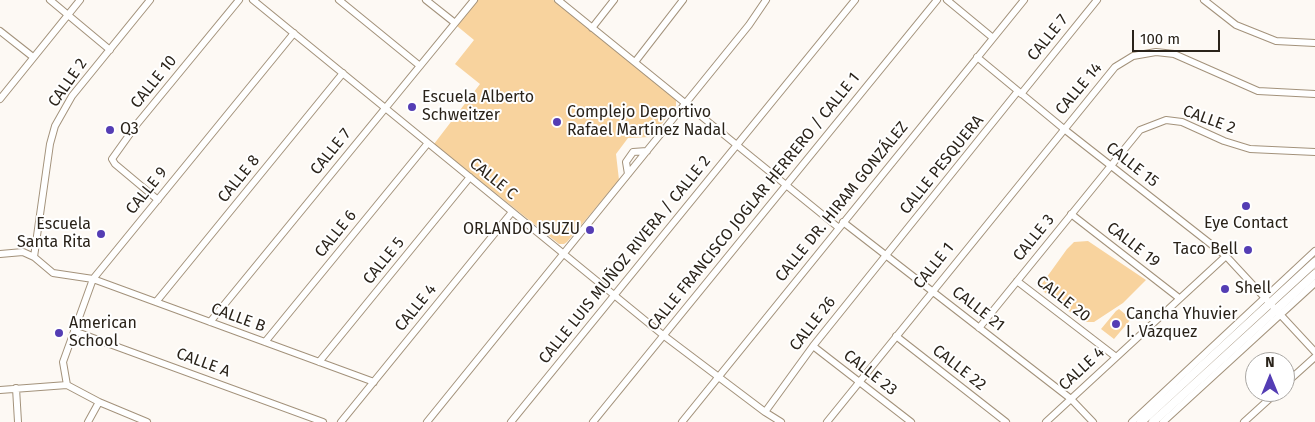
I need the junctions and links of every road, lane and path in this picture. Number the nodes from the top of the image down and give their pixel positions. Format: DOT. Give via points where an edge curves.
graph roads {
  1 [pos="50,0"];
  2 [pos="80,0"];
  3 [pos="150,0"];
  4 [pos="239,0"];
  5 [pos="253,0"];
  6 [pos="339,0"];
  7 [pos="426,0"];
  8 [pos="474,0"];
  9 [pos="558,0"];
  10 [pos="614,0"];
  11 [pos="683,0"];
  12 [pos="766,0"];
  13 [pos="855,0"];
  14 [pos="937,0"];
  15 [pos="947,0"];
  16 [pos="1024,0"];
  17 [pos="1097,0"];
  18 [pos="1204,0"];
  19 [pos="68,15"];
  20 [pos="454,24"];
  21 [pos="592,28"];
  22 [pos="0,31"];
  23 [pos="294,33"];
  24 [pos="993,38"];
  25 [pos="1315,43"];
  26 [pos="110,50"];
  27 [pos="33,57"];
  28 [pos="977,58"];
  29 [pos="635,62"];
  30 [pos="420,66"];
  31 [pos="343,73"];
  32 [pos="1020,92"];
  33 [pos="1315,94"];
  34 [pos="0,99"];
  35 [pos="686,104"];
  36 [pos="385,108"];
  37 [pos="1064,129"];
  38 [pos="428,143"];
  39 [pos="737,145"];
  40 [pos="1315,152"];
  41 [pos="1111,165"];
  42 [pos="470,177"];
  43 [pos="786,185"];
  44 [pos="158,200"];
  45 [pos="512,212"];
  46 [pos="1071,214"];
  47 [pos="841,225"];
  48 [pos="1315,251"];
  49 [pos="564,253"];
  50 [pos="0,254"];
  51 [pos="886,256"];
  52 [pos="1226,256"];
  53 [pos="34,257"];
  54 [pos="1315,262"];
  55 [pos="1315,274"];
  56 [pos="93,279"];
  57 [pos="1017,281"];
  58 [pos="1315,284"];
  59 [pos="932,291"];
  60 [pos="614,295"];
  61 [pos="1179,298"];
  62 [pos="1268,300"];
  63 [pos="156,302"];
  64 [pos="1278,312"];
  65 [pos="210,322"];
  66 [pos="979,328"];
  67 [pos="74,331"];
  68 [pos="663,336"];
  69 [pos="896,336"];
  70 [pos="265,342"];
  71 [pos="813,346"];
  72 [pos="1315,352"];
  73 [pos="1116,357"];
  74 [pos="1315,357"];
  75 [pos="319,362"];
  76 [pos="1295,375"];
  77 [pos="718,377"];
  78 [pos="859,381"];
  79 [pos="374,382"];
  80 [pos="66,385"];
  81 [pos="16,388"];
  82 [pos="0,390"];
  83 [pos="1070,399"];
  84 [pos="100,402"];
  85 [pos="1266,402"];
  86 [pos="765,412"];
  87 [pos="18,422"];
  88 [pos="88,422"];
  89 [pos="147,422"];
  90 [pos="323,422"];
  91 [pos="341,422"];
  92 [pos="427,422"];
  93 [pos="511,422"];
  94 [pos="593,422"];
  95 [pos="682,422"];
  96 [pos="781,422"];
  97 [pos="827,422"];
  98 [pos="911,422"];
  99 [pos="1006,422"];
  100 [pos="1046,422"];
  101 [pos="1093,422"];
  102 [pos="1132,422"];
  103 [pos="1141,422"];
  104 [pos="1153,422"];
  105 [pos="1163,422"];
  106 [pos="1244,422"];
  1 -- 19 [label="street"];
  2 -- 19 [label="street"];
  3 -- 26 [label="street, CALLE 2"];
  4 -- 44 [label="street, CALLE 10" via="112,158"];
  5 -- 23 [label="street, CALLE C"];
  6 -- 30 [label="street"];
  7 -- 20 [label="street"];
  8 -- 20 [label="street, CALLE 7"];
  9 -- 21 [label="street, CALLE 21"];
  10 -- 21 [label="street"];
  11 -- 29 [label="street"];
  12 -- 35 [label="street"];
  13 -- 39 [label="street, CALLE LUIS MUÑOZ RIVERA / CALLE 2"];
  14 -- 43 [label="street, CALLE FRANCISCO JOGLAR HERRERO / CALLE 1"];
  15 -- 24 [label="street"];
  16 -- 24 [label="street, CALLE DR. HIRAM GONZÁLEZ"];
  17 -- 32 [label="street, CALLE 7"];
  18 -- 25 [label="street" via="1236,26 1276,41"];
  19 -- 26 [label="street"];
  19 -- 27 [label="street"];
  20 -- 30 [label="street, CALLE 7"];
  21 -- 29 [label="street, CALLE 21"];
  22 -- 27 [label="street"];
  23 -- 31 [label="street, CALLE C"];
  23 -- 44 [label="street, CALLE 9"];
  24 -- 28 [label="street, CALLE DR. HIRAM GONZÁLEZ"];
  26 -- 53 [label="street, CALLE 2" via="72,96 55,126"];
  27 -- 34 [label="street"];
  28 -- 32 [label="street, CALLE 15"];
  28 -- 47 [label="street, CALLE DR. HIRAM GONZÁLEZ"];
  29 -- 35 [label="street, CALLE 21"];
  30 -- 36 [label="street, CALLE 7"];
  31 -- 36 [label="street, CALLE C"];
  31 -- 63 [label="street, CALLE 8"];
  32 -- 37 [label="street, CALLE 15"];
  32 -- 51 [label="street, CALLE PESQUERA"];
  33 -- 37 [label="street, CALLE 14" via="1258,91 1174,54 1156,52 1132,56 1115,67"];
  35 -- 39 [label="street, CALLE 21"];
  35 -- 49 [label="street" via="647,151 633,152 626,162 628,174"];
  36 -- 38 [label="street, CALLE C"];
  36 -- 65 [label="street, CALLE 7"];
  37 -- 41 [label="street, CALLE 15"];
  37 -- 59 [label="street, CALLE 1"];
  38 -- 42 [label="street, CALLE C"];
  38 -- 70 [label="street, CALLE 6"];
  39 -- 43 [label="street, CALLE 21"];
  39 -- 60 [label="street, CALLE LUIS MUÑOZ RIVERA / CALLE 2"];
  40 -- 41 [label="street, CALLE 2" via="1250,149 1182,122 1166,120 1140,130"];
  41 -- 46 [label="street, CALLE 3"];
  41 -- 52 [label="street, CALLE 15"];
  42 -- 45 [label="street, CALLE C"];
  42 -- 75 [label="street, CALLE 5"];
  43 -- 47 [label="street, CALLE 21"];
  43 -- 68 [label="street, CALLE FRANCISCO JOGLAR HERRERO / CALLE 1"];
  44 -- 56 [label="street, CALLE 9"];
  45 -- 49 [label="street, CALLE C"];
  45 -- 79 [label="street, CALLE 4"];
  46 -- 57 [label="street, CALLE 3"];
  46 -- 61 [label="street, CALLE 19"];
  47 -- 51 [label="street, CALLE 21"];
  47 -- 77 [label="street, CALLE DR. HIRAM GONZÁLEZ"];
  48 -- 62 [label="street"];
  49 -- 60 [label="street, CALLE C"];
  49 -- 92 [label="street"];
  50 -- 53 [label="street" via="22,252"];
  51 -- 59 [label="street, CALLE 21"];
  51 -- 71 [label="street, CALLE 26"];
  52 -- 61 [label="street, CALLE 4"];
  52 -- 62 [label="street, CALLE 15"];
  53 -- 56 [label="street" via="53,273"];
  54 -- 62 [label="main road"];
  55 -- 64 [label="main road"];
  56 -- 63 [label="street, CALLE B"];
  56 -- 67 [label="street, CALLE 9"];
  57 -- 66 [label="street, CALLE 3"];
  57 -- 73 [label="street, CALLE 20"];
  58 -- 64 [label="street"];
  59 -- 66 [label="street, CALLE 21"];
  59 -- 69 [label="street, CALLE 1"];
  60 -- 68 [label="street, CALLE C"];
  60 -- 93 [label="street, CALLE LUIS MUÑOZ RIVERA / CALLE 2"];
  61 -- 73 [label="street, CALLE 4"];
  62 -- 64 [label="street, CALLE 15"];
  62 -- 102 [label="street"];
  62 -- 103 [label="main road"];
  63 -- 65 [label="street, CALLE B"];
  64 -- 72 [label="street, CALLE 15"];
  64 -- 104 [label="main road"];
  64 -- 105 [label="street"];
  65 -- 70 [label="street, CALLE B"];
  66 -- 83 [label="street, CALLE 21"];
  67 -- 80 [label="street, CALLE 9" via="63,362"];
  67 -- 90 [label="street, CALLE A"];
  68 -- 77 [label="street, CALLE C"];
  68 -- 94 [label="street, CALLE FRANCISCO JOGLAR HERRERO / CALLE 1"];
  69 -- 78 [label="street, CALLE 1"];
  69 -- 99 [label="street, CALLE 22"];
  70 -- 75 [label="street, CALLE B"];
  71 -- 78 [label="street, CALLE 23"];
  71 -- 86 [label="street, CALLE 26"];
  73 -- 83 [label="street, CALLE 4"];
  74 -- 76 [label="street"];
  75 -- 79 [label="street, CALLE B"];
  77 -- 86 [label="street, CALLE C"];
  77 -- 95 [label="street, CALLE DR. HIRAM GONZÁLEZ"];
  78 -- 97 [label="street, CALLE 1"];
  78 -- 98 [label="street, CALLE 23"];
  79 -- 91 [label="street, CALLE 4"];
  80 -- 81 [label="street"];
  80 -- 84 [label="street"];
  81 -- 82 [label="street"];
  81 -- 87 [label="street"];
  83 -- 100 [label="street, CALLE 4"];
  83 -- 101 [label="street, CALLE 21"];
  84 -- 88 [label="street"];
  84 -- 89 [label="street"];
  85 -- 106 [label="street"];
  86 -- 96 [label="street, CALLE C"];
}
